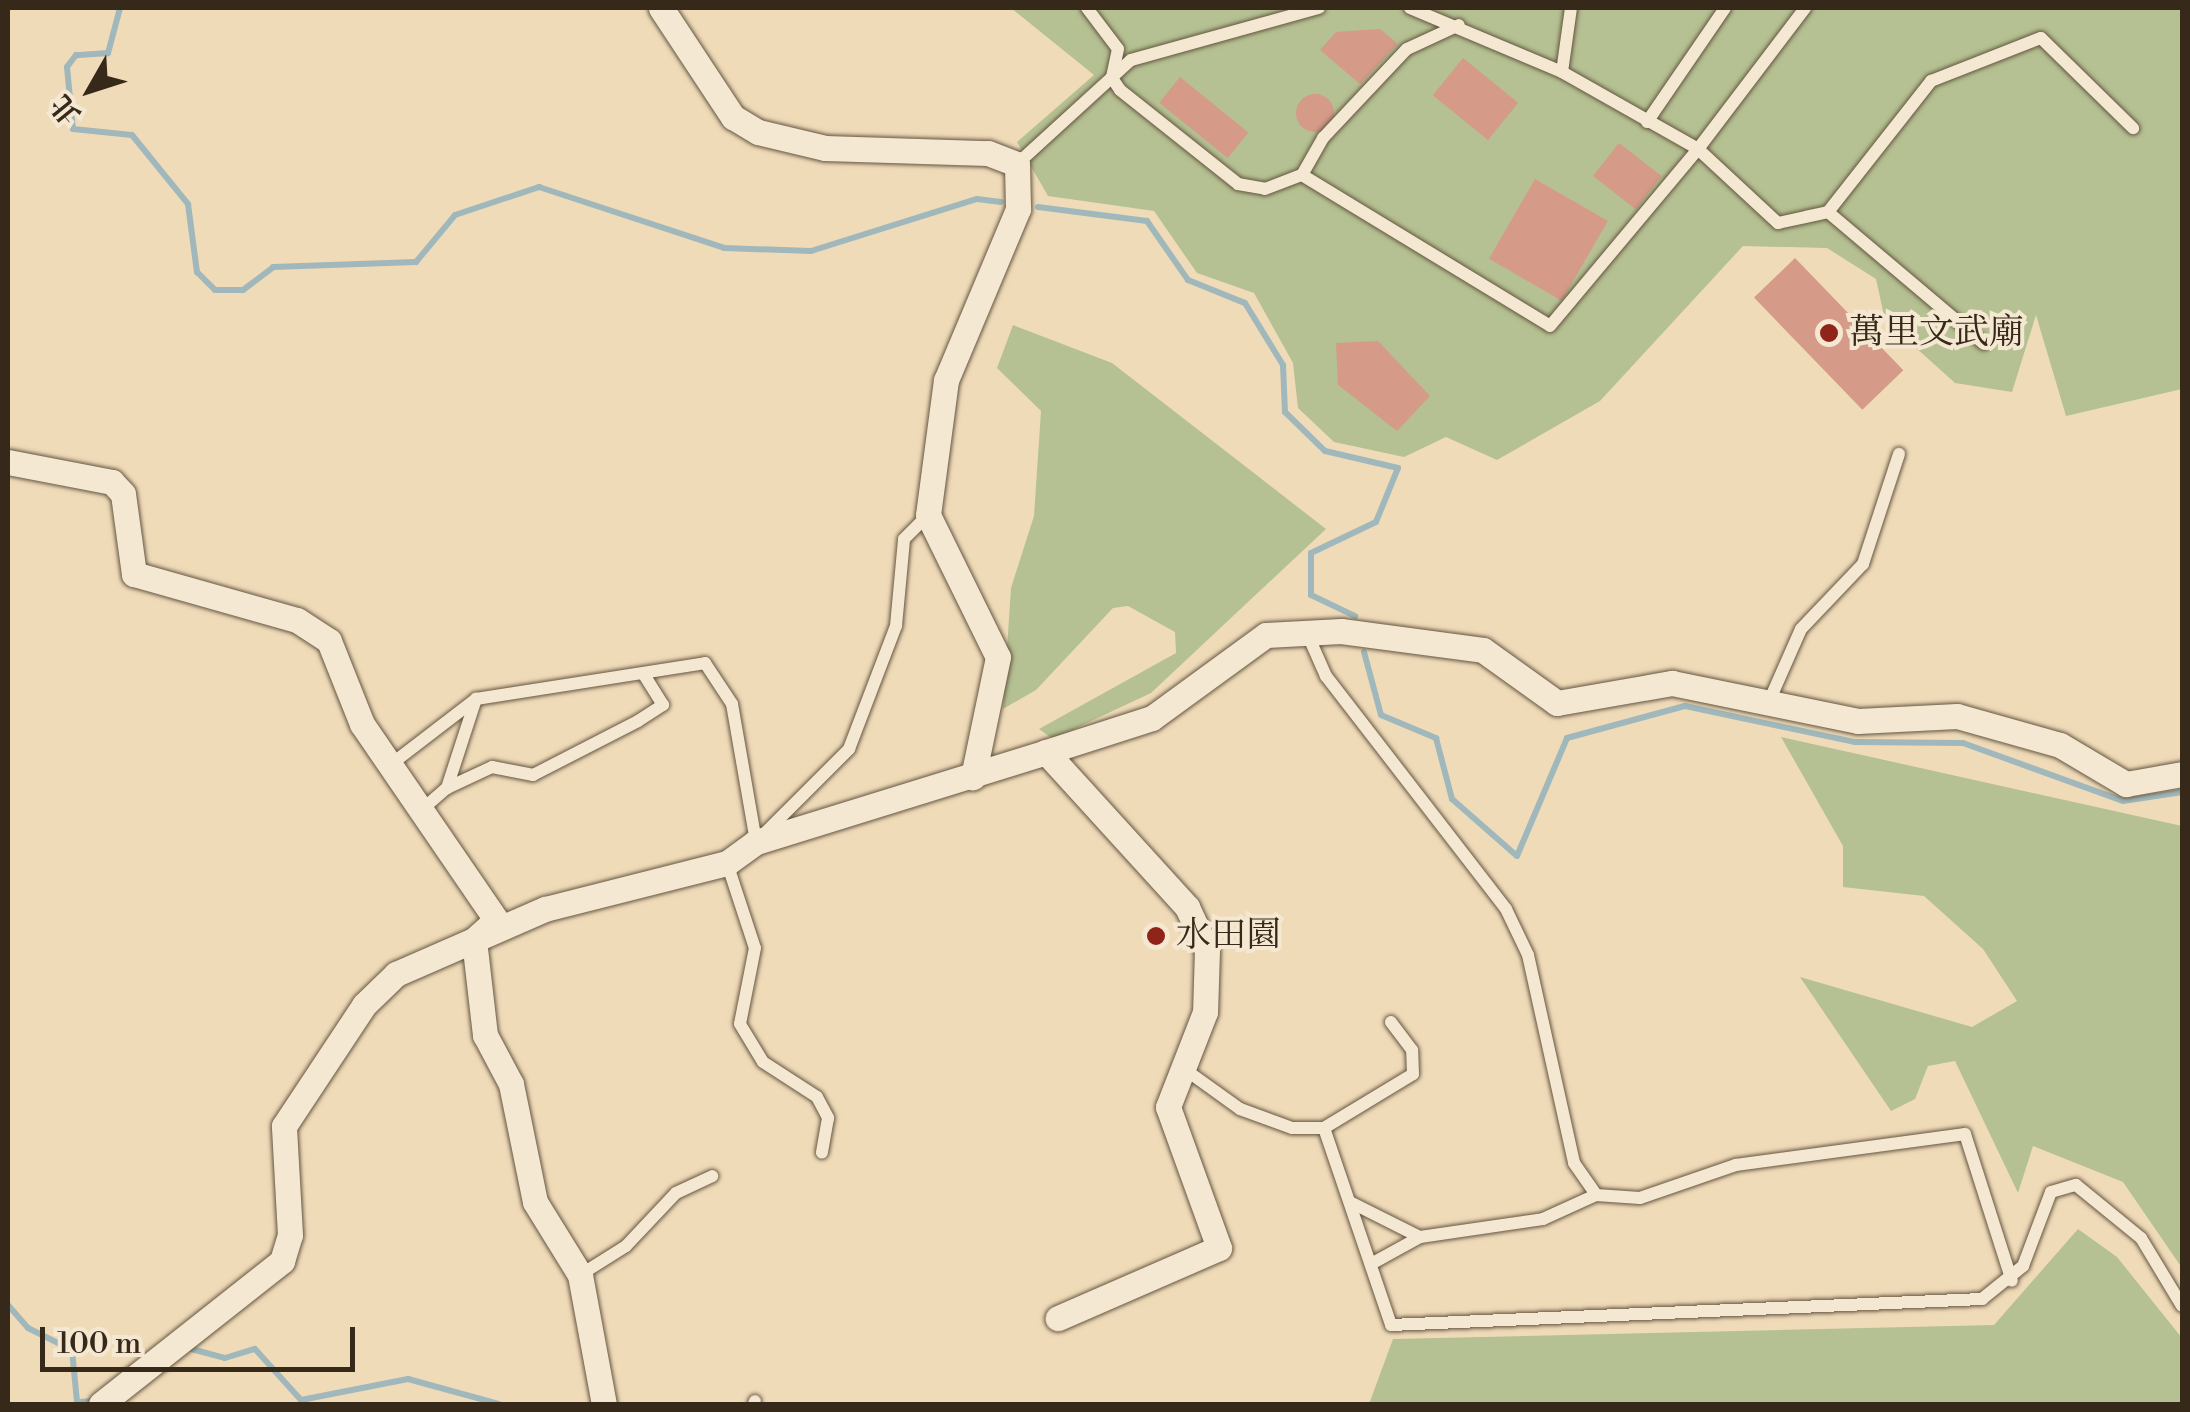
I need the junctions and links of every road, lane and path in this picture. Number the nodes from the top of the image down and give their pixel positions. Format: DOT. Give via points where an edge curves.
graph roads {
  1 [pos="661,8"];
  2 [pos="1087,8"];
  3 [pos="1319,8"];
  4 [pos="1410,8"];
  5 [pos="1572,8"];
  6 [pos="1725,8"];
  7 [pos="1804,8"];
  8 [pos="1459,25"];
  9 [pos="1562,72"];
  10 [pos="1112,78"];
  11 [pos="1647,122"];
  12 [pos="2133,128"];
  13 [pos="1698,149"];
  14 [pos="1017,164"];
  15 [pos="1302,175"];
  16 [pos="1828,212"];
  17 [pos="1984,344"];
  18 [pos="1900,454"];
  19 [pos="8,462"];
  20 [pos="928,515"];
  21 [pos="1307,633"];
  22 [pos="644,674"];
  23 [pos="1772,697"];
  24 [pos="476,699"];
  25 [pos="1046,752"];
  26 [pos="394,762"];
  27 [pos="2182,774"];
  28 [pos="973,776"];
  29 [pos="446,788"];
  30 [pos="418,812"];
  31 [pos="756,842"];
  32 [pos="727,863"];
  33 [pos="474,940"];
  34 [pos="1391,1022"];
  35 [pos="1184,1068"];
  36 [pos="1324,1128"];
  37 [pos="822,1152"];
  38 [pos="712,1176"];
  39 [pos="1596,1196"];
  40 [pos="1352,1203"];
  41 [pos="1420,1237"];
  42 [pos="1371,1264"];
  43 [pos="580,1275"];
  44 [pos="2012,1281"];
  45 [pos="2182,1306"];
  46 [pos="1058,1318"];
  47 [pos="101,1404"];
  48 [pos="604,1404"];
  1 -- 14 [label="street" via="733,117 758,132 825,148 988,153"];
  2 -- 10 [label="lane" via="1118,49"];
  3 -- 10 [label="lane" via="1148,54"];
  4 -- 8 [label="lane"];
  5 -- 9 [label="lane"];
  6 -- 11 [label="lane"];
  7 -- 13 [label="lane"];
  8 -- 9 [label="lane"];
  8 -- 15 [label="lane" via="1407,49 1323,138"];
  9 -- 11 [label="lane"];
  10 -- 14 [label="lane"];
  10 -- 15 [label="lane" via="1238,184 1264,189"];
  11 -- 13 [label="lane"];
  12 -- 16 [label="lane" via="2041,38 1931,81"];
  13 -- 15 [label="lane" via="1550,326"];
  13 -- 16 [label="lane" via="1778,223"];
  14 -- 20 [label="street" via="1018,209 946,380"];
  16 -- 17 [label="lane"];
  18 -- 23 [label="lane" via="1863,564 1801,629"];
  19 -- 26 [label="street" via="112,482 123,494 134,574 297,620 329,641 362,724"];
  20 -- 28 [label="street" via="998,657"];
  20 -- 31 [label="lane" via="904,539 896,626 850,749"];
  21 -- 23 [label="street" via="1483,650 1557,703 1672,683"];
  21 -- 25 [label="street" via="1266,636 1152,718"];
  21 -- 39 [label="lane" via="1326,676 1506,909 1528,955 1574,1163"];
  22 -- 24 [label="lane"];
  22 -- 29 [label="lane" via="663,705 638,721 533,775 492,767"];
  22 -- 31 [label="lane" via="705,663 724,682"];
  23 -- 27 [label="street" via="1858,721 1957,716 2060,745 2126,784"];
  24 -- 26 [label="lane"];
  24 -- 29 [label="lane"];
  25 -- 28 [label="street"];
  25 -- 35 [label="street" via="1187,907 1207,950 1205,1012"];
  26 -- 30 [label="street"];
  28 -- 31 [label="street"];
  29 -- 30 [label="lane"];
  30 -- 33 [label="street" via="496,920"];
  31 -- 32 [label="street"];
  32 -- 33 [label="street" via="612,886"];
  32 -- 37 [label="lane" via="755,948 740,1024 763,1062 817,1097 828,1118"];
  33 -- 43 [label="street" via="485,1036 511,1084 534,1202"];
  33 -- 47 [label="street" via="396,974 364,1005 284,1126 290,1235 282,1261"];
  34 -- 36 [label="lane" via="1412,1050 1413,1074"];
  35 -- 36 [label="lane" via="1240,1109 1292,1128"];
  35 -- 46 [label="street" via="1168,1107 1219,1248"];
  36 -- 40 [label="lane"];
  38 -- 43 [label="lane" via="676,1193 626,1246"];
  39 -- 41 [label="lane" via="1544,1219"];
  39 -- 44 [label="lane" via="1640,1198 1736,1165 1966,1134"];
  40 -- 41 [label="lane"];
  40 -- 42 [label="lane"];
  41 -- 42 [label="lane"];
  42 -- 44 [label="lane" via="1392,1324 1982,1299"];
  43 -- 48 [label="street"];
  44 -- 45 [label="lane" via="2035,1216 2052,1192 2076,1185 2141,1238"];
}
